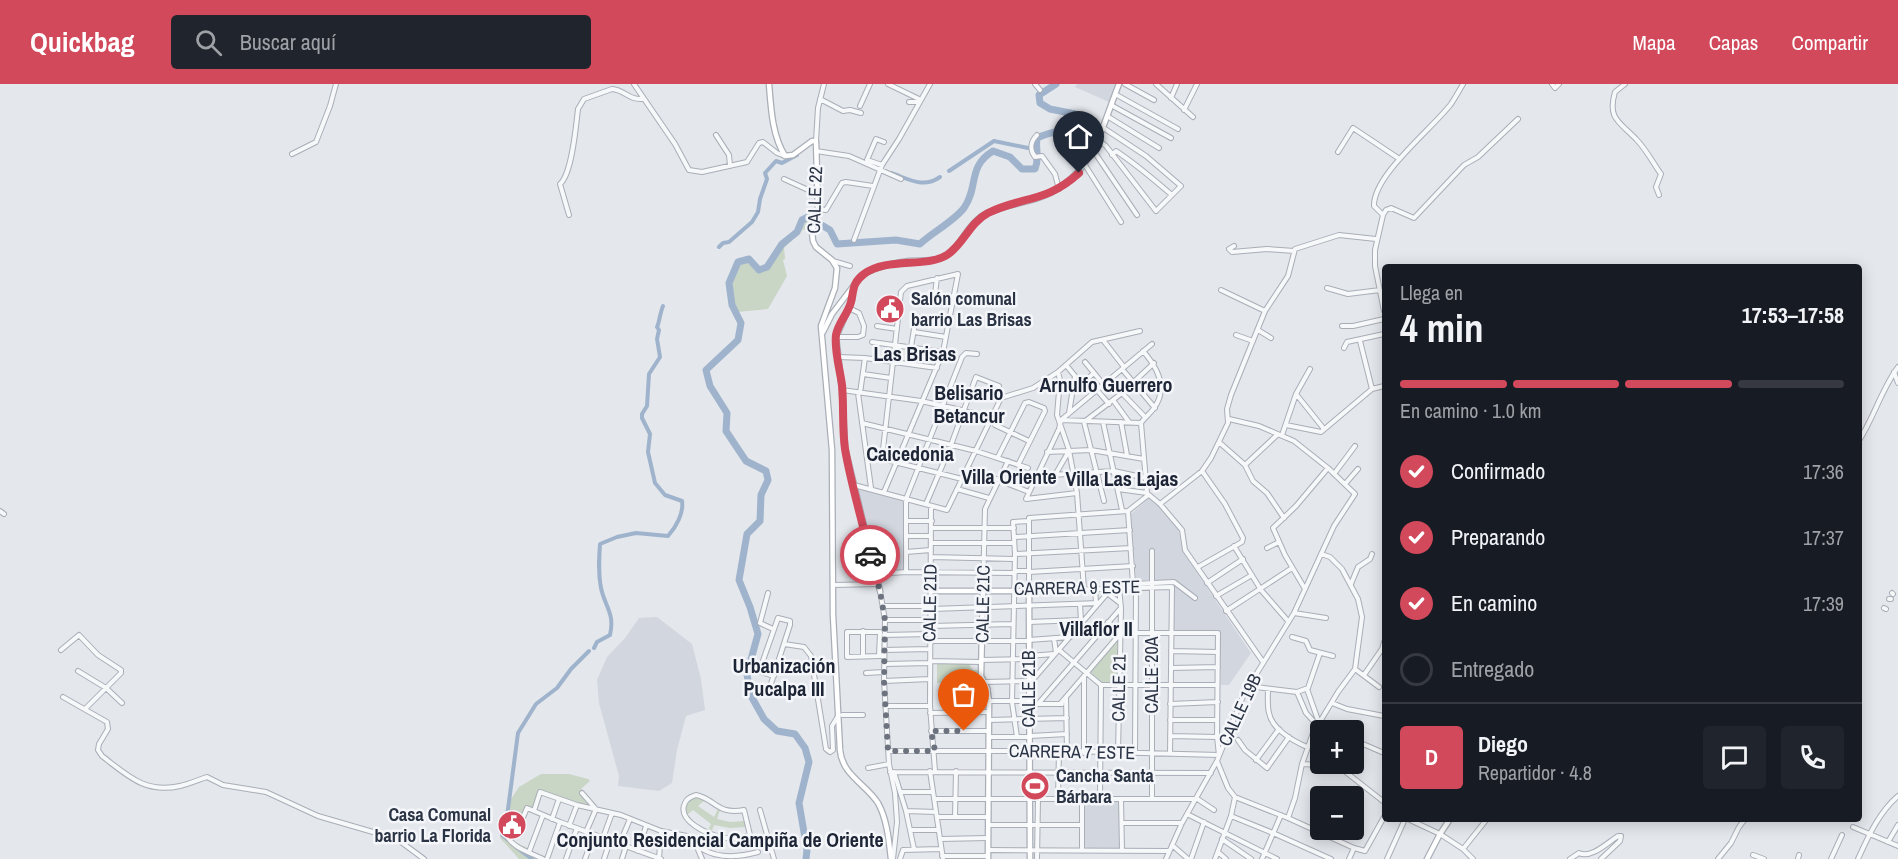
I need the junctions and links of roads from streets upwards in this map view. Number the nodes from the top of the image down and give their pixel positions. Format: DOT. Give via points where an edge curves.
graph roads {
  1 [pos="336,84"];
  2 [pos="634,84"];
  3 [pos="769,84"];
  4 [pos="825,84"];
  5 [pos="870,84"];
  6 [pos="888,84"];
  7 [pos="930,84"];
  8 [pos="1035,84"];
  9 [pos="1119,84"];
  10 [pos="1125,84"];
  11 [pos="1158,84"];
  12 [pos="1177,84"];
  13 [pos="1197,84"];
  14 [pos="1463,84"];
  15 [pos="1552,84"];
  16 [pos="1559,84"];
  17 [pos="1625,84"];
  18 [pos="898,86"];
  19 [pos="1040,90"];
  20 [pos="1115,94"];
  21 [pos="1171,98"];
  22 [pos="643,99"];
  23 [pos="820,99"];
  24 [pos="1154,100"];
  25 [pos="920,101"];
  26 [pos="909,102"];
  27 [pos="860,105"];
  28 [pos="1111,105"];
  29 [pos="1184,110"];
  30 [pos="861,113"];
  31 [pos="1107,116"];
  32 [pos="1193,117"];
  33 [pos="1518,119"];
  34 [pos="1102,127"];
  35 [pos="1178,129"];
  36 [pos="716,135"];
  37 [pos="1037,135"];
  38 [pos="1171,138"];
  39 [pos="1097,139"];
  40 [pos="884,142"];
  41 [pos="816,146"];
  42 [pos="1159,148"];
  43 [pos="1093,150"];
  44 [pos="1338,152"];
  45 [pos="292,154"];
  46 [pos="1112,155"];
  47 [pos="785,156"];
  48 [pos="1398,158"];
  49 [pos="1085,165"];
  50 [pos="730,166"];
  51 [pos="881,168"];
  52 [pos="784,179"];
  53 [pos="902,179"];
  54 [pos="873,186"];
  55 [pos="1060,189"];
  56 [pos="817,194"];
  57 [pos="1172,195"];
  58 [pos="1659,195"];
  59 [pos="817,212"];
  60 [pos="569,215"];
  61 [pos="1137,215"];
  62 [pos="1383,215"];
  63 [pos="1121,222"];
  64 [pos="1376,239"];
  65 [pos="854,240"];
  66 [pos="1234,246"];
  67 [pos="1294,251"];
  68 [pos="832,260"];
  69 [pos="849,266"];
  70 [pos="937,278"];
  71 [pos="1327,288"];
  72 [pos="852,290"];
  73 [pos="1221,290"];
  74 [pos="1380,290"];
  75 [pos="1382,300"];
  76 [pos="934,302"];
  77 [pos="849,308"];
  78 [pos="1265,311"];
  79 [pos="885,314"];
  80 [pos="898,316"];
  81 [pos="1382,319"];
  82 [pos="949,321"];
  83 [pos="877,326"];
  84 [pos="1342,326"];
  85 [pos="897,328"];
  86 [pos="1257,330"];
  87 [pos="1140,331"];
  88 [pos="914,332"];
  89 [pos="1236,335"];
  90 [pos="1382,335"];
  91 [pos="836,337"];
  92 [pos="946,337"];
  93 [pos="1271,338"];
  94 [pos="821,340"];
  95 [pos="1102,340"];
  96 [pos="1253,341"];
  97 [pos="1360,341"];
  98 [pos="872,342"];
  99 [pos="1152,344"];
  100 [pos="895,345"];
  101 [pos="911,347"];
  102 [pos="1344,348"];
  103 [pos="1143,351"];
  104 [pos="944,352"];
  105 [pos="977,354"];
  106 [pos="838,357"];
  107 [pos="865,358"];
  108 [pos="893,362"];
  109 [pos="1085,362"];
  110 [pos="1154,363"];
  111 [pos="1066,365"];
  112 [pos="1898,367"];
  113 [pos="937,368"];
  114 [pos="1123,368"];
  115 [pos="1310,369"];
  116 [pos="1058,372"];
  117 [pos="1894,372"];
  118 [pos="1094,373"];
  119 [pos="863,374"];
  120 [pos="891,378"];
  121 [pos="1133,383"];
  122 [pos="1103,384"];
  123 [pos="1898,384"];
  124 [pos="1382,386"];
  125 [pos="999,387"];
  126 [pos="1372,389"];
  127 [pos="842,390"];
  128 [pos="1097,390"];
  129 [pos="1072,392"];
  130 [pos="859,393"];
  131 [pos="1122,393"];
  132 [pos="1296,394"];
  133 [pos="888,397"];
  134 [pos="1113,400"];
  135 [pos="921,401"];
  136 [pos="1108,404"];
  137 [pos="944,406"];
  138 [pos="1155,408"];
  139 [pos="964,411"];
  140 [pos="1069,413"];
  141 [pos="992,417"];
  142 [pos="1145,417"];
  143 [pos="1229,419"];
  144 [pos="1061,420"];
  145 [pos="1084,422"];
  146 [pos="1103,422"];
  147 [pos="1122,422"];
  148 [pos="1130,422"];
  149 [pos="862,423"];
  150 [pos="1141,423"];
  151 [pos="995,425"];
  152 [pos="1286,425"];
  153 [pos="885,429"];
  154 [pos="1324,429"];
  155 [pos="1011,433"];
  156 [pos="908,434"];
  157 [pos="1280,435"];
  158 [pos="1862,436"];
  159 [pos="930,440"];
  160 [pos="1029,441"];
  161 [pos="1220,443"];
  162 [pos="951,445"];
  163 [pos="1355,446"];
  164 [pos="976,450"];
  165 [pos="1069,450"];
  166 [pos="1091,450"];
  167 [pos="1109,451"];
  168 [pos="1047,452"];
  169 [pos="867,455"];
  170 [pos="1127,455"];
  171 [pos="998,457"];
  172 [pos="882,459"];
  173 [pos="1144,459"];
  174 [pos="1008,461"];
  175 [pos="898,462"];
  176 [pos="1018,465"];
  177 [pos="1245,465"];
  178 [pos="919,467"];
  179 [pos="968,468"];
  180 [pos="1028,468"];
  181 [pos="1328,468"];
  182 [pos="1358,469"];
  183 [pos="1114,471"];
  184 [pos="1202,471"];
  185 [pos="1096,472"];
  186 [pos="940,473"];
  187 [pos="1074,473"];
  188 [pos="1334,474"];
  189 [pos="1055,475"];
  190 [pos="1036,476"];
  191 [pos="1146,478"];
  192 [pos="962,479"];
  193 [pos="998,480"];
  194 [pos="1345,484"];
  195 [pos="854,485"];
  196 [pos="871,488"];
  197 [pos="957,489"];
  198 [pos="1118,489"];
  199 [pos="884,492"];
  200 [pos="1029,492"];
  201 [pos="1077,493"];
  202 [pos="1147,493"];
  203 [pos="906,498"];
  204 [pos="989,498"];
  205 [pos="1104,501"];
  206 [pos="1160,504"];
  207 [pos="928,505"];
  208 [pos="1122,510"];
  209 [pos="1128,511"];
  210 [pos="1080,514"];
  211 [pos="1284,518"];
  212 [pos="1029,520"];
  213 [pos="906,521"];
  214 [pos="932,521"];
  215 [pos="932,528"];
  216 [pos="984,528"];
  217 [pos="1014,528"];
  218 [pos="1130,530"];
  219 [pos="1081,533"];
  220 [pos="906,536"];
  221 [pos="931,536"];
  222 [pos="1015,537"];
  223 [pos="1029,537"];
  224 [pos="1279,542"];
  225 [pos="931,543"];
  226 [pos="984,543"];
  227 [pos="1014,543"];
  228 [pos="1234,546"];
  229 [pos="1131,548"];
  230 [pos="1267,548"];
  231 [pos="931,550"];
  232 [pos="1082,551"];
  233 [pos="1152,551"];
  234 [pos="906,552"];
  235 [pos="1029,554"];
  236 [pos="1321,554"];
  237 [pos="1372,554"];
  238 [pos="1015,556"];
  239 [pos="931,557"];
  240 [pos="984,558"];
  241 [pos="1243,559"];
  242 [pos="1133,566"];
  243 [pos="1198,567"];
  244 [pos="1083,568"];
  245 [pos="1292,568"];
  246 [pos="1029,571"];
  247 [pos="906,572"];
  248 [pos="931,572"];
  249 [pos="1015,572"];
  250 [pos="984,573"];
  251 [pos="875,574"];
  252 [pos="1252,575"];
  253 [pos="1207,583"];
  254 [pos="878,584"];
  255 [pos="833,585"];
  256 [pos="1152,585"];
  257 [pos="1351,585"];
  258 [pos="1135,586"];
  259 [pos="1111,588"];
  260 [pos="1119,588"];
  261 [pos="1084,589"];
  262 [pos="1095,589"];
  263 [pos="1305,589"];
  264 [pos="983,590"];
  265 [pos="1014,590"];
  266 [pos="1261,590"];
  267 [pos="880,591"];
  268 [pos="931,591"];
  269 [pos="1029,591"];
  270 [pos="768,593"];
  271 [pos="1107,593"];
  272 [pos="1216,596"];
  273 [pos="1196,598"];
  274 [pos="1097,603"];
  275 [pos="1080,604"];
  276 [pos="884,606"];
  277 [pos="1120,606"];
  278 [pos="930,607"];
  279 [pos="1013,607"];
  280 [pos="1029,607"];
  281 [pos="982,608"];
  282 [pos="1226,611"];
  283 [pos="1294,613"];
  284 [pos="1326,618"];
  285 [pos="885,620"];
  286 [pos="1069,621"];
  287 [pos="1288,621"];
  288 [pos="1029,622"];
  289 [pos="1081,622"];
  290 [pos="1108,622"];
  291 [pos="930,623"];
  292 [pos="1012,624"];
  293 [pos="982,625"];
  294 [pos="773,629"];
  295 [pos="862,631"];
  296 [pos="882,633"];
  297 [pos="1120,633"];
  298 [pos="1137,633"];
  299 [pos="1152,633"];
  300 [pos="1171,633"];
  301 [pos="930,634"];
  302 [pos="1070,636"];
  303 [pos="1054,638"];
  304 [pos="1292,638"];
  305 [pos="1029,640"];
  306 [pos="930,641"];
  307 [pos="982,642"];
  308 [pos="1013,642"];
  309 [pos="784,644"];
  310 [pos="929,649"];
  311 [pos="61,650"];
  312 [pos="884,650"];
  313 [pos="1171,651"];
  314 [pos="1382,651"];
  315 [pos="1057,652"];
  316 [pos="1218,652"];
  317 [pos="1320,653"];
  318 [pos="882,655"];
  319 [pos="863,656"];
  320 [pos="1333,656"];
  321 [pos="1029,658"];
  322 [pos="1014,659"];
  323 [pos="981,661"];
  324 [pos="1073,661"];
  325 [pos="930,662"];
  326 [pos="1263,662"];
  327 [pos="885,664"];
  328 [pos="1171,668"];
  329 [pos="1218,668"];
  330 [pos="1355,669"];
  331 [pos="78,671"];
  332 [pos="866,672"];
  333 [pos="884,672"];
  334 [pos="1085,673"];
  335 [pos="1364,675"];
  336 [pos="774,676"];
  337 [pos="930,680"];
  338 [pos="884,681"];
  339 [pos="1013,681"];
  340 [pos="982,682"];
  341 [pos="1029,682"];
  342 [pos="1101,685"];
  343 [pos="1136,685"];
  344 [pos="1217,685"];
  345 [pos="1119,686"];
  346 [pos="1152,686"];
  347 [pos="1171,686"];
  348 [pos="1248,686"];
  349 [pos="1379,687"];
  350 [pos="106,688"];
  351 [pos="1268,688"];
  352 [pos="1307,689"];
  353 [pos="988,690"];
  354 [pos="1298,692"];
  355 [pos="768,693"];
  356 [pos="1066,696"];
  357 [pos="63,697"];
  358 [pos="989,701"];
  359 [pos="1012,702"];
  360 [pos="1218,702"];
  361 [pos="122,703"];
  362 [pos="1029,703"];
  363 [pos="1066,703"];
  364 [pos="1332,703"];
  365 [pos="1038,704"];
  366 [pos="1060,704"];
  367 [pos="1170,704"];
  368 [pos="885,706"];
  369 [pos="930,706"];
  370 [pos="85,709"];
  371 [pos="951,712"];
  372 [pos="989,712"];
  373 [pos="930,713"];
  374 [pos="863,715"];
  375 [pos="840,716"];
  376 [pos="1382,716"];
  377 [pos="1067,718"];
  378 [pos="1029,719"];
  379 [pos="989,720"];
  380 [pos="1015,720"];
  381 [pos="1170,720"];
  382 [pos="1217,720"];
  383 [pos="1314,720"];
  384 [pos="1318,720"];
  385 [pos="1321,720"];
  386 [pos="1279,729"];
  387 [pos="931,731"];
  388 [pos="989,734"];
  389 [pos="1067,734"];
  390 [pos="1030,736"];
  391 [pos="1170,736"];
  392 [pos="1017,737"];
  393 [pos="1216,737"];
  394 [pos="1289,737"];
  395 [pos="1238,740"];
  396 [pos="1310,741"];
  397 [pos="1364,744"];
  398 [pos="1307,747"];
  399 [pos="888,751"];
  400 [pos="935,751"];
  401 [pos="989,751"];
  402 [pos="1030,751"];
  403 [pos="1067,751"];
  404 [pos="1059,752"];
  405 [pos="1101,752"];
  406 [pos="1382,752"];
  407 [pos="1084,753"];
  408 [pos="1118,753"];
  409 [pos="1135,753"];
  410 [pos="1152,753"];
  411 [pos="1170,753"];
  412 [pos="1219,755"];
  413 [pos="1256,760"];
  414 [pos="1217,761"];
  415 [pos="889,764"];
  416 [pos="1302,764"];
  417 [pos="868,768"];
  418 [pos="932,771"];
  419 [pos="956,771"];
  420 [pos="1030,771"];
  421 [pos="892,772"];
  422 [pos="988,772"];
  423 [pos="1059,772"];
  424 [pos="1100,772"];
  425 [pos="1152,773"];
  426 [pos="1211,773"];
  427 [pos="933,792"];
  428 [pos="582,793"];
  429 [pos="898,793"];
  430 [pos="1898,796"];
  431 [pos="1235,797"];
  432 [pos="955,798"];
  433 [pos="988,798"];
  434 [pos="1195,798"];
  435 [pos="559,799"];
  436 [pos="934,799"];
  437 [pos="1030,799"];
  438 [pos="1038,799"];
  439 [pos="1058,799"];
  440 [pos="1082,799"];
  441 [pos="1100,799"];
  442 [pos="1121,799"];
  443 [pos="1152,799"];
  444 [pos="1382,800"];
  445 [pos="577,805"];
  446 [pos="596,809"];
  447 [pos="760,810"];
  448 [pos="1214,810"];
  449 [pos="534,811"];
  450 [pos="906,812"];
  451 [pos="612,813"];
  452 [pos="1187,813"];
  453 [pos="936,814"];
  454 [pos="543,815"];
  455 [pos="1281,815"];
  456 [pos="1231,816"];
  457 [pos="955,817"];
  458 [pos="988,817"];
  459 [pos="1288,818"];
  460 [pos="552,819"];
  461 [pos="630,819"];
  462 [pos="1382,821"];
  463 [pos="560,822"];
  464 [pos="1204,822"];
  465 [pos="1406,822"];
  466 [pos="1414,822"];
  467 [pos="1448,822"];
  468 [pos="1485,822"];
  469 [pos="1742,822"];
  470 [pos="1122,823"];
  471 [pos="1182,823"];
  472 [pos="1030,824"];
  473 [pos="1038,824"];
  474 [pos="988,825"];
  475 [pos="1082,825"];
  476 [pos="1898,825"];
  477 [pos="569,826"];
  478 [pos="646,826"];
  479 [pos="1853,827"];
  480 [pos="577,828"];
  481 [pos="910,830"];
  482 [pos="939,830"];
  483 [pos="504,831"];
  484 [pos="662,831"];
  485 [pos="586,832"];
  486 [pos="1225,832"];
  487 [pos="1273,833"];
  488 [pos="1870,833"];
  489 [pos="709,834"];
  490 [pos="1440,834"];
  491 [pos="594,835"];
  492 [pos="1842,835"];
  493 [pos="515,836"];
  494 [pos="603,838"];
  495 [pos="988,838"];
  496 [pos="940,839"];
  497 [pos="1221,839"];
  498 [pos="610,841"];
  499 [pos="1888,842"];
  500 [pos="620,844"];
  501 [pos="1172,845"];
  502 [pos="626,846"];
  503 [pos="1898,846"];
  504 [pos="1354,848"];
  505 [pos="914,849"];
  506 [pos="941,849"];
  507 [pos="1463,849"];
  508 [pos="700,850"];
  509 [pos="638,851"];
  510 [pos="1030,851"];
  511 [pos="1037,851"];
  512 [pos="1082,851"];
  513 [pos="1094,851"];
  514 [pos="1101,851"];
  515 [pos="1122,851"];
  516 [pos="528,852"];
  517 [pos="758,852"];
  518 [pos="1169,852"];
  519 [pos="1217,852"];
  520 [pos="1265,853"];
  521 [pos="988,855"];
  522 [pos="1753,855"];
  523 [pos="943,858"];
  524 [pos="1094,858"];
  525 [pos="424,859"];
  526 [pos="545,859"];
  527 [pos="566,859"];
  528 [pos="585,859"];
  529 [pos="604,859"];
  530 [pos="622,859"];
  531 [pos="659,859"];
  532 [pos="702,859"];
  533 [pos="774,859"];
  534 [pos="892,859"];
  535 [pos="900,859"];
  536 [pos="1030,859"];
  537 [pos="1037,859"];
  538 [pos="1101,859"];
  539 [pos="1166,859"];
  540 [pos="1189,859"];
  541 [pos="1215,859"];
  542 [pos="1226,859"];
  543 [pos="1251,859"];
  544 [pos="1262,859"];
  545 [pos="1277,859"];
  546 [pos="1331,859"];
  547 [pos="1349,859"];
  548 [pos="1388,859"];
  549 [pos="1428,859"];
  550 [pos="1473,859"];
  551 [pos="1569,859"];
  552 [pos="1600,859"];
  553 [pos="1718,859"];
  554 [pos="1764,859"];
  555 [pos="1831,859"];
  556 [pos="1858,859"];
  1 -- 45 [label="street" via="316,142"];
  2 -- 22 [label="street"];
  3 -- 47 [label="street" via="773,122"];
  4 -- 23 [label="street, CALLE 22"];
  5 -- 27 [label="street"];
  6 -- 18 [label="street"];
  7 -- 25 [label="street"];
  8 -- 19 [label="street"];
  9 -- 20 [label="street"];
  10 -- 24 [label="street"];
  11 -- 21 [label="street"];
  12 -- 21 [label="street"];
  13 -- 29 [label="street"];
  14 -- 48 [label="street" via="1445,111"];
  15 -- 16 [label="street" via="1555,88"];
  17 -- 58 [label="street" via="1615,92 1612,113 1661,174 1656,187"];
  18 -- 25 [label="street"];
  20 -- 28 [label="street"];
  20 -- 35 [label="street"];
  21 -- 29 [label="street"];
  22 -- 50 [label="street" via="689,170"];
  22 -- 60 [label="street" via="635,100 612,89 581,102 570,169 560,184"];
  23 -- 30 [label="street" via="843,111"];
  23 -- 41 [label="street, CALLE 22"];
  25 -- 26 [label="street"];
  25 -- 51 [label="street"];
  28 -- 31 [label="street"];
  28 -- 38 [label="street"];
  29 -- 32 [label="street"];
  31 -- 34 [label="street"];
  31 -- 42 [label="street"];
  33 -- 62 [label="street" via="1479,157 1464,165 1414,218 1391,208"];
  34 -- 39 [label="street"];
  34 -- 57 [label="street" via="1146,156 1181,186"];
  36 -- 50 [label="street" via="729,155"];
  37 -- 55 [label="street" via="1031,148 1035,157 1040,156 1052,169"];
  39 -- 43 [label="street"];
  39 -- 46 [label="street"];
  40 -- 51 [label="street" via="876,139 867,160"];
  41 -- 47 [label="street" via="812,141 793,155"];
  41 -- 51 [label="street"];
  41 -- 56 [label="street, CALLE 22"];
  43 -- 49 [label="street"];
  43 -- 61 [label="street"];
  44 -- 48 [label="street" via="1353,128"];
  46 -- 57 [label="street" via="1116,151 1128,159"];
  46 -- 57 [label="street" via="1156,211"];
  47 -- 50 [label="street" via="764,142 759,143 747,162"];
  48 -- 62 [label="street" via="1374,201"];
  49 -- 55 [label="street"];
  49 -- 63 [label="street"];
  51 -- 53 [label="street"];
  51 -- 54 [label="street"];
  52 -- 56 [label="street"];
  54 -- 59 [label="street" via="842,183 826,210"];
  54 -- 65 [label="street"];
  55 -- 72 [label="street" via="991,212 973,223 947,255 868,272"];
  56 -- 59 [label="street, CALLE 22"];
  59 -- 68 [label="street, CALLE 22" via="813,242"];
  62 -- 64 [label="street"];
  64 -- 67 [label="street" via="1339,235"];
  64 -- 74 [label="street" via="1375,266"];
  66 -- 67 [label="street" via="1229,249 1232,252"];
  67 -- 78 [label="street" via="1288,276"];
  68 -- 69 [label="street"];
  68 -- 94 [label="street" via="837,278 823,315"];
  70 -- 76 [label="street"];
  70 -- 80 [label="street" via="907,286 901,292"];
  70 -- 82 [label="street" via="958,274"];
  71 -- 74 [label="street" via="1348,294"];
  72 -- 77 [label="street"];
  72 -- 94 [label="street" via="826,321"];
  73 -- 78 [label="street"];
  74 -- 75 [label="street"];
  77 -- 91 [label="street"];
  77 -- 91 [label="street" via="859,313 864,326 862,334"];
  78 -- 86 [label="street"];
  79 -- 80 [label="street"];
  80 -- 85 [label="street"];
  81 -- 84 [label="street"];
  82 -- 88 [label="street" via="916,317"];
  82 -- 92 [label="street"];
  83 -- 85 [label="street"];
  85 -- 100 [label="street"];
  86 -- 93 [label="street"];
  86 -- 96 [label="street"];
  87 -- 95 [label="street"];
  88 -- 92 [label="street"];
  88 -- 101 [label="street"];
  89 -- 96 [label="street"];
  90 -- 97 [label="street"];
  91 -- 106 [label="street"];
  92 -- 104 [label="street"];
  94 -- 255 [label="street" via="832,450"];
  95 -- 111 [label="street" via="1090,344"];
  95 -- 114 [label="street"];
  96 -- 143 [label="street" via="1231,394"];
  97 -- 102 [label="street" via="1347,342"];
  97 -- 126 [label="street"];
  98 -- 100 [label="street"];
  99 -- 103 [label="street"];
  100 -- 101 [label="street"];
  100 -- 108 [label="street"];
  101 -- 104 [label="street"];
  103 -- 110 [label="street"];
  103 -- 114 [label="street"];
  104 -- 113 [label="street"];
  105 -- 137 [label="street" via="966,353 962,357"];
  106 -- 107 [label="street"];
  106 -- 127 [label="street"];
  107 -- 108 [label="street"];
  107 -- 119 [label="street"];
  108 -- 113 [label="street"];
  108 -- 120 [label="street"];
  109 -- 118 [label="street"];
  110 -- 121 [label="street"];
  110 -- 138 [label="street" via="1161,388"];
  111 -- 116 [label="street"];
  111 -- 129 [label="street" via="1075,376"];
  112 -- 117 [label="street"];
  113 -- 135 [label="street"];
  114 -- 121 [label="street"];
  114 -- 122 [label="street"];
  115 -- 132 [label="street"];
  116 -- 141 [label="street" via="1033,388 1001,398"];
  116 -- 144 [label="street" via="1057,415"];
  117 -- 123 [label="street"];
  117 -- 158 [label="street"];
  118 -- 122 [label="street"];
  118 -- 129 [label="street"];
  119 -- 120 [label="street"];
  119 -- 130 [label="street"];
  120 -- 133 [label="street"];
  121 -- 131 [label="street"];
  121 -- 138 [label="street"];
  122 -- 128 [label="street"];
  124 -- 126 [label="street"];
  125 -- 139 [label="street" via="976,377"];
  126 -- 154 [label="street"];
  127 -- 130 [label="street"];
  127 -- 195 [label="street" via="845,448"];
  128 -- 136 [label="street"];
  128 -- 140 [label="street"];
  129 -- 140 [label="street"];
  130 -- 133 [label="street"];
  130 -- 149 [label="street"];
  131 -- 134 [label="street"];
  131 -- 142 [label="street"];
  132 -- 152 [label="street"];
  132 -- 154 [label="street"];
  133 -- 135 [label="street"];
  133 -- 153 [label="street"];
  134 -- 136 [label="street"];
  134 -- 148 [label="street"];
  135 -- 137 [label="street"];
  135 -- 156 [label="street"];
  136 -- 145 [label="street"];
  137 -- 139 [label="street"];
  137 -- 159 [label="street"];
  138 -- 142 [label="street"];
  139 -- 141 [label="street"];
  139 -- 162 [label="street"];
  140 -- 144 [label="street"];
  141 -- 164 [label="street"];
  142 -- 150 [label="street"];
  143 -- 157 [label="street"];
  143 -- 161 [label="street"];
  144 -- 145 [label="street"];
  144 -- 165 [label="street"];
  144 -- 168 [label="street"];
  145 -- 146 [label="street"];
  145 -- 166 [label="street"];
  146 -- 147 [label="street"];
  146 -- 167 [label="street"];
  147 -- 148 [label="street"];
  147 -- 170 [label="street"];
  148 -- 150 [label="street"];
  149 -- 153 [label="street"];
  149 -- 169 [label="street"];
  150 -- 173 [label="street"];
  151 -- 155 [label="street"];
  152 -- 154 [label="street" via="1321,432"];
  152 -- 157 [label="street"];
  153 -- 156 [label="street"];
  153 -- 172 [label="street"];
  155 -- 160 [label="street"];
  155 -- 160 [label="street" via="1027,402 1044,408"];
  155 -- 171 [label="street"];
  156 -- 159 [label="street"];
  156 -- 175 [label="street"];
  157 -- 177 [label="street"];
  157 -- 181 [label="street"];
  159 -- 162 [label="street"];
  159 -- 178 [label="street"];
  160 -- 176 [label="street"];
  161 -- 177 [label="street"];
  161 -- 184 [label="street"];
  162 -- 164 [label="street"];
  162 -- 186 [label="street"];
  163 -- 188 [label="street"];
  164 -- 171 [label="street"];
  164 -- 179 [label="street"];
  165 -- 166 [label="street"];
  165 -- 168 [label="street"];
  165 -- 187 [label="street"];
  165 -- 189 [label="street"];
  166 -- 167 [label="street"];
  166 -- 185 [label="street"];
  167 -- 170 [label="street"];
  167 -- 183 [label="street"];
  168 -- 190 [label="street"];
  169 -- 172 [label="street"];
  169 -- 196 [label="street"];
  170 -- 173 [label="street"];
  171 -- 174 [label="street"];
  172 -- 175 [label="street"];
  173 -- 191 [label="street"];
  174 -- 176 [label="street"];
  174 -- 193 [label="street, CALLE 21C"];
  175 -- 178 [label="street"];
  175 -- 199 [label="street"];
  176 -- 180 [label="street"];
  177 -- 211 [label="street"];
  178 -- 186 [label="street"];
  178 -- 203 [label="street"];
  179 -- 192 [label="street"];
  179 -- 193 [label="street"];
  181 -- 188 [label="street"];
  181 -- 211 [label="street"];
  182 -- 194 [label="street"];
  183 -- 185 [label="street"];
  183 -- 191 [label="street"];
  183 -- 198 [label="street"];
  184 -- 206 [label="street"];
  184 -- 228 [label="street" via="1243,538"];
  185 -- 187 [label="street"];
  185 -- 205 [label="street"];
  186 -- 192 [label="street"];
  186 -- 207 [label="street"];
  187 -- 189 [label="street"];
  187 -- 201 [label="street"];
  188 -- 194 [label="street"];
  189 -- 190 [label="street"];
  190 -- 200 [label="street"];
  191 -- 202 [label="street"];
  192 -- 197 [label="street"];
  193 -- 200 [label="street"];
  193 -- 204 [label="street, CALLE 21C"];
  194 -- 236 [label="street, CALLE 19B" via="1355,494"];
  195 -- 196 [label="street"];
  195 -- 251 [label="street"];
  196 -- 199 [label="street"];
  197 -- 204 [label="street"];
  197 -- 207 [label="street" via="947,510"];
  198 -- 202 [label="street"];
  198 -- 208 [label="street"];
  199 -- 203 [label="street"];
  200 -- 201 [label="street" via="1026,498"];
  201 -- 210 [label="street"];
  202 -- 206 [label="street"];
  202 -- 209 [label="street"];
  203 -- 207 [label="street"];
  203 -- 213 [label="street"];
  204 -- 216 [label="street, CALLE 21C"];
  206 -- 243 [label="street" via="1182,531 1185,550"];
  207 -- 214 [label="street, CALLE 21D"];
  208 -- 209 [label="street"];
  208 -- 210 [label="street"];
  209 -- 218 [label="street"];
  210 -- 212 [label="street"];
  210 -- 219 [label="street"];
  211 -- 224 [label="street" via="1273,528"];
  212 -- 217 [label="street" via="1013,522"];
  212 -- 223 [label="street, CALLE 21B"];
  213 -- 214 [label="street"];
  213 -- 220 [label="street"];
  214 -- 215 [label="street, CALLE 21D"];
  215 -- 216 [label="street"];
  215 -- 221 [label="street, CALLE 21D"];
  216 -- 217 [label="street"];
  216 -- 226 [label="street, CALLE 21C"];
  217 -- 222 [label="street"];
  218 -- 219 [label="street"];
  218 -- 229 [label="street"];
  219 -- 223 [label="street"];
  219 -- 232 [label="street"];
  220 -- 221 [label="street"];
  220 -- 234 [label="street"];
  221 -- 225 [label="street, CALLE 21D"];
  222 -- 223 [label="street"];
  222 -- 227 [label="street"];
  223 -- 235 [label="street, CALLE 21B"];
  224 -- 230 [label="street"];
  224 -- 245 [label="street"];
  225 -- 226 [label="street"];
  225 -- 231 [label="street, CALLE 21D"];
  226 -- 227 [label="street"];
  226 -- 240 [label="street, CALLE 21C"];
  227 -- 238 [label="street"];
  228 -- 241 [label="street"];
  228 -- 243 [label="street"];
  229 -- 232 [label="street"];
  229 -- 242 [label="street"];
  231 -- 234 [label="street"];
  231 -- 239 [label="street, CALLE 21D"];
  232 -- 235 [label="street"];
  232 -- 244 [label="street"];
  233 -- 256 [label="street, CALLE 20A"];
  234 -- 247 [label="street"];
  235 -- 238 [label="street"];
  235 -- 246 [label="street, CALLE 21B"];
  236 -- 257 [label="street" via="1342,568"];
  236 -- 263 [label="street, CALLE 19B"];
  237 -- 257 [label="street" via="1358,567"];
  238 -- 240 [label="street"];
  238 -- 249 [label="street"];
  239 -- 240 [label="street"];
  239 -- 248 [label="street, CALLE 21D"];
  240 -- 250 [label="street, CALLE 21C"];
  241 -- 252 [label="street"];
  241 -- 253 [label="street"];
  242 -- 244 [label="street"];
  242 -- 258 [label="street"];
  243 -- 253 [label="street"];
  244 -- 246 [label="street"];
  244 -- 261 [label="street"];
  245 -- 263 [label="street"];
  245 -- 266 [label="street"];
  246 -- 249 [label="street"];
  246 -- 269 [label="street, CALLE 21B"];
  247 -- 248 [label="street"];
  247 -- 251 [label="street"];
  248 -- 250 [label="street"];
  248 -- 268 [label="street, CALLE 21D"];
  249 -- 250 [label="street"];
  249 -- 265 [label="street"];
  250 -- 264 [label="street, CALLE 21C"];
  251 -- 254 [label="street"];
  252 -- 266 [label="street"];
  252 -- 272 [label="street"];
  253 -- 272 [label="street"];
  254 -- 255 [label="street"];
  254 -- 267 [label="street"];
  255 -- 375 [label="street"];
  256 -- 258 [label="street, CARRERA 9 ESTE"];
  256 -- 273 [label="street, CARRERA 9 ESTE" via="1174,582"];
  256 -- 299 [label="street, CALLE 20A"];
  256 -- 300 [label="street" via="1172,587"];
  257 -- 330 [label="street" via="1362,617"];
  258 -- 260 [label="street, CARRERA 9 ESTE"];
  258 -- 298 [label="street"];
  259 -- 260 [label="street, CARRERA 9 ESTE"];
  259 -- 262 [label="street, CARRERA 9 ESTE"];
  259 -- 271 [label="street"];
  260 -- 277 [label="street, CALLE 21"];
  261 -- 262 [label="street, CARRERA 9 ESTE"];
  261 -- 269 [label="street, CARRERA 9 ESTE"];
  262 -- 274 [label="street"];
  263 -- 283 [label="street, CALLE 19B"];
  264 -- 265 [label="street, CARRERA 9 ESTE"];
  264 -- 268 [label="street, CARRERA 9 ESTE"];
  264 -- 281 [label="street, CALLE 21C"];
  265 -- 269 [label="street, CARRERA 9 ESTE"];
  265 -- 279 [label="street"];
  266 -- 282 [label="street"];
  266 -- 287 [label="street"];
  267 -- 276 [label="street"];
  268 -- 278 [label="street, CALLE 21D"];
  269 -- 280 [label="street, CALLE 21B"];
  270 -- 294 [label="street" via="760,623"];
  271 -- 274 [label="street"];
  271 -- 277 [label="street"];
  272 -- 282 [label="street"];
  274 -- 275 [label="street"];
  274 -- 289 [label="street"];
  275 -- 280 [label="street"];
  275 -- 289 [label="street"];
  276 -- 278 [label="street"];
  276 -- 285 [label="street"];
  277 -- 290 [label="street"];
  277 -- 297 [label="street, CALLE 21"];
  278 -- 281 [label="street"];
  278 -- 291 [label="street, CALLE 21D"];
  279 -- 280 [label="street"];
  279 -- 281 [label="street"];
  279 -- 292 [label="street"];
  280 -- 288 [label="street, CALLE 21B"];
  281 -- 293 [label="street, CALLE 21C"];
  282 -- 326 [label="street"];
  283 -- 284 [label="street"];
  283 -- 287 [label="street, CALLE 19B"];
  285 -- 291 [label="street"];
  285 -- 296 [label="street"];
  286 -- 288 [label="street"];
  286 -- 289 [label="street"];
  286 -- 302 [label="street"];
  287 -- 326 [label="street, CALLE 19B"];
  288 -- 305 [label="street, CALLE 21B"];
  289 -- 302 [label="street"];
  290 -- 297 [label="street"];
  290 -- 324 [label="street"];
  291 -- 293 [label="street"];
  291 -- 301 [label="street, CALLE 21D"];
  292 -- 293 [label="street"];
  292 -- 308 [label="street"];
  293 -- 307 [label="street, CALLE 21C"];
  294 -- 309 [label="street" via="778,617 791,622"];
  294 -- 336 [label="street" via="760,669"];
  295 -- 296 [label="street"];
  295 -- 319 [label="street"];
  295 -- 319 [label="street" via="847,632 847,657"];
  296 -- 301 [label="street"];
  296 -- 312 [label="street"];
  296 -- 318 [label="street"];
  297 -- 298 [label="street"];
  297 -- 334 [label="street"];
  297 -- 345 [label="street, CALLE 21"];
  298 -- 299 [label="street"];
  298 -- 343 [label="street"];
  299 -- 300 [label="street"];
  299 -- 346 [label="street, CALLE 20A"];
  300 -- 313 [label="street"];
  300 -- 316 [label="street" via="1218,633"];
  301 -- 306 [label="street, CALLE 21D"];
  302 -- 303 [label="street"];
  302 -- 315 [label="street"];
  303 -- 305 [label="street"];
  303 -- 315 [label="street"];
  304 -- 317 [label="street" via="1306,641 1310,650"];
  305 -- 308 [label="street"];
  305 -- 321 [label="street, CALLE 21B"];
  306 -- 307 [label="street"];
  306 -- 310 [label="street, CALLE 21D"];
  307 -- 308 [label="street"];
  307 -- 323 [label="street, CALLE 21C"];
  308 -- 322 [label="street"];
  309 -- 336 [label="street"];
  309 -- 375 [label="street" via="804,647 811,656 826,749 830,752 831,726"];
  310 -- 312 [label="street"];
  310 -- 325 [label="street, CALLE 21D"];
  311 -- 350 [label="street" via="78,635 121,670"];
  312 -- 318 [label="street"];
  313 -- 316 [label="street"];
  313 -- 328 [label="street"];
  314 -- 335 [label="street"];
  315 -- 321 [label="street"];
  315 -- 324 [label="street"];
  315 -- 341 [label="street"];
  316 -- 329 [label="street"];
  317 -- 320 [label="street"];
  317 -- 352 [label="street"];
  318 -- 319 [label="street"];
  318 -- 327 [label="street"];
  321 -- 322 [label="street"];
  321 -- 341 [label="street, CALLE 21B"];
  322 -- 323 [label="street"];
  322 -- 339 [label="street"];
  323 -- 325 [label="street"];
  323 -- 340 [label="street, CALLE 21C"];
  324 -- 334 [label="street"];
  324 -- 365 [label="street"];
  325 -- 327 [label="street"];
  325 -- 337 [label="street, CALLE 21D"];
  326 -- 348 [label="street, CALLE 19B"];
  327 -- 333 [label="street"];
  328 -- 329 [label="street"];
  328 -- 347 [label="street"];
  329 -- 344 [label="street"];
  330 -- 335 [label="street"];
  330 -- 364 [label="street"];
  331 -- 350 [label="street"];
  332 -- 333 [label="street"];
  333 -- 338 [label="street"];
  334 -- 342 [label="street"];
  334 -- 356 [label="street"];
  334 -- 407 [label="street"];
  335 -- 349 [label="street"];
  336 -- 355 [label="street"];
  337 -- 338 [label="street"];
  337 -- 369 [label="street, CALLE 21D"];
  338 -- 368 [label="street"];
  339 -- 340 [label="street"];
  339 -- 341 [label="street"];
  339 -- 359 [label="street"];
  340 -- 353 [label="street"];
  341 -- 362 [label="street, CALLE 21B"];
  342 -- 345 [label="street"];
  342 -- 405 [label="street"];
  343 -- 345 [label="street"];
  343 -- 346 [label="street"];
  343 -- 409 [label="street"];
  344 -- 347 [label="street"];
  344 -- 360 [label="street"];
  345 -- 408 [label="street, CALLE 21"];
  346 -- 347 [label="street"];
  346 -- 410 [label="street, CALLE 20A"];
  347 -- 367 [label="street"];
  348 -- 351 [label="street"];
  348 -- 412 [label="street, CALLE 19B"];
  350 -- 361 [label="street"];
  350 -- 370 [label="street"];
  351 -- 354 [label="street"];
  351 -- 386 [label="street" via="1268,711"];
  352 -- 354 [label="street"];
  352 -- 384 [label="street"];
  353 -- 358 [label="street"];
  353 -- 371 [label="street" via="951,692"];
  354 -- 383 [label="street" via="1306,713"];
  356 -- 363 [label="street"];
  356 -- 366 [label="street"];
  357 -- 370 [label="street"];
  358 -- 359 [label="street"];
  358 -- 372 [label="street"];
  359 -- 362 [label="street"];
  359 -- 380 [label="street"];
  360 -- 367 [label="street"];
  360 -- 382 [label="street"];
  362 -- 365 [label="street"];
  362 -- 378 [label="street, CALLE 21B"];
  363 -- 366 [label="street"];
  363 -- 377 [label="street"];
  364 -- 376 [label="street"];
  364 -- 385 [label="street"];
  365 -- 366 [label="street"];
  367 -- 381 [label="street"];
  368 -- 369 [label="street"];
  368 -- 399 [label="street"];
  369 -- 373 [label="street, CALLE 21D"];
  370 -- 525 [label="street" via="107,722 108,729 98,750 102,756 141,785 176,787 207,777 223,785 266,792 318,816 398,839"];
  371 -- 372 [label="street"];
  371 -- 373 [label="street"];
  372 -- 379 [label="street"];
  373 -- 387 [label="street, CALLE 21D"];
  374 -- 375 [label="street"];
  375 -- 534 [label="street" via="842,761 878,804"];
  377 -- 378 [label="street"];
  377 -- 389 [label="street"];
  378 -- 380 [label="street"];
  378 -- 390 [label="street, CALLE 21B"];
  379 -- 380 [label="street"];
  379 -- 388 [label="street"];
  380 -- 392 [label="street"];
  381 -- 382 [label="street"];
  381 -- 391 [label="street"];
  382 -- 393 [label="street"];
  386 -- 394 [label="street"];
  386 -- 413 [label="street"];
  387 -- 388 [label="street"];
  387 -- 400 [label="street, CALLE 21D"];
  388 -- 392 [label="street"];
  388 -- 401 [label="street"];
  389 -- 390 [label="street"];
  389 -- 403 [label="street"];
  390 -- 392 [label="street"];
  390 -- 402 [label="street, CALLE 21B"];
  391 -- 393 [label="street"];
  391 -- 411 [label="street"];
  393 -- 412 [label="street"];
  394 -- 398 [label="street"];
  394 -- 413 [label="street" via="1267,768"];
  395 -- 413 [label="street"];
  396 -- 398 [label="street"];
  397 -- 406 [label="street"];
  398 -- 416 [label="street"];
  399 -- 400 [label="street, CARRERA 7 ESTE"];
  399 -- 415 [label="street"];
  400 -- 401 [label="street, CARRERA 7 ESTE"];
  400 -- 418 [label="street, CALLE 21D"];
  401 -- 402 [label="street, CARRERA 7 ESTE"];
  401 -- 422 [label="street"];
  402 -- 404 [label="street, CARRERA 7 ESTE"];
  402 -- 420 [label="street, CALLE 21B"];
  403 -- 404 [label="street, CARRERA 7 ESTE"];
  403 -- 407 [label="street, CARRERA 7 ESTE"];
  404 -- 423 [label="street"];
  405 -- 407 [label="street, CARRERA 7 ESTE"];
  405 -- 408 [label="street, CARRERA 7 ESTE"];
  405 -- 424 [label="street"];
  408 -- 409 [label="street, CARRERA 7 ESTE"];
  409 -- 410 [label="street, CARRERA 7 ESTE"];
  410 -- 411 [label="street, CARRERA 7 ESTE"];
  410 -- 425 [label="street, CALLE 20A"];
  411 -- 412 [label="street, CARRERA 7 ESTE"];
  412 -- 414 [label="street, CALLE 19B"];
  414 -- 426 [label="street"];
  414 -- 431 [label="street, CALLE 19B"];
  415 -- 417 [label="street"];
  415 -- 421 [label="street"];
  416 -- 444 [label="street" via="1338,766"];
  416 -- 459 [label="street"];
  418 -- 419 [label="street"];
  418 -- 421 [label="street"];
  418 -- 427 [label="street, CALLE 21D"];
  419 -- 422 [label="street"];
  419 -- 432 [label="street"];
  420 -- 422 [label="street"];
  420 -- 423 [label="street"];
  420 -- 437 [label="street, CALLE 21B"];
  421 -- 429 [label="street"];
  422 -- 433 [label="street"];
  423 -- 424 [label="street"];
  423 -- 439 [label="street"];
  424 -- 425 [label="street"];
  424 -- 441 [label="street"];
  425 -- 426 [label="street"];
  425 -- 443 [label="street, CALLE 20A"];
  426 -- 434 [label="street"];
  427 -- 429 [label="street"];
  427 -- 436 [label="street, CALLE 21D"];
  428 -- 446 [label="street"];
  429 -- 450 [label="street"];
  429 -- 534 [label="street"];
  430 -- 488 [label="street"];
  431 -- 455 [label="street"];
  431 -- 456 [label="street"];
  432 -- 433 [label="street"];
  432 -- 436 [label="street"];
  432 -- 457 [label="street"];
  433 -- 437 [label="street"];
  433 -- 458 [label="street"];
  434 -- 443 [label="street"];
  434 -- 448 [label="street"];
  434 -- 452 [label="street"];
  435 -- 445 [label="street"];
  435 -- 449 [label="street" via="540,792"];
  435 -- 460 [label="street"];
  436 -- 453 [label="street, CALLE 21D"];
  437 -- 438 [label="street"];
  437 -- 472 [label="street, CALLE 21B"];
  438 -- 439 [label="street"];
  438 -- 473 [label="street"];
  439 -- 440 [label="street"];
  440 -- 441 [label="street"];
  440 -- 475 [label="street"];
  441 -- 442 [label="street"];
  442 -- 443 [label="street"];
  442 -- 470 [label="street"];
  445 -- 446 [label="street"];
  445 -- 477 [label="street"];
  446 -- 451 [label="street"];
  446 -- 485 [label="street"];
  447 -- 533 [label="street"];
  449 -- 454 [label="street"];
  449 -- 493 [label="street" via="527,808"];
  450 -- 453 [label="street"];
  450 -- 481 [label="street"];
  451 -- 461 [label="street"];
  451 -- 494 [label="street"];
  452 -- 464 [label="street"];
  452 -- 471 [label="street"];
  453 -- 457 [label="street"];
  453 -- 482 [label="street, CALLE 21D"];
  454 -- 460 [label="street"];
  454 -- 516 [label="street"];
  455 -- 459 [label="street"];
  455 -- 487 [label="street"];
  456 -- 486 [label="street"];
  456 -- 487 [label="street"];
  457 -- 458 [label="street"];
  458 -- 474 [label="street"];
  459 -- 504 [label="street"];
  460 -- 463 [label="street"];
  461 -- 478 [label="street"];
  461 -- 500 [label="street"];
  462 -- 504 [label="street" via="1365,851"];
  463 -- 477 [label="street"];
  463 -- 526 [label="street"];
  464 -- 486 [label="street"];
  464 -- 540 [label="street"];
  465 -- 548 [label="street"];
  466 -- 490 [label="street"];
  467 -- 490 [label="street"];
  468 -- 507 [label="street"];
  469 -- 553 [label="street"];
  470 -- 471 [label="street"];
  470 -- 515 [label="street"];
  471 -- 501 [label="street"];
  472 -- 473 [label="street"];
  472 -- 474 [label="street"];
  472 -- 510 [label="street, CALLE 21B"];
  473 -- 475 [label="street"];
  473 -- 511 [label="street"];
  474 -- 495 [label="street"];
  475 -- 512 [label="street"];
  476 -- 499 [label="street"];
  477 -- 480 [label="street"];
  478 -- 484 [label="street"];
  478 -- 509 [label="street"];
  479 -- 488 [label="street"];
  480 -- 485 [label="street"];
  480 -- 527 [label="street"];
  481 -- 482 [label="street"];
  481 -- 505 [label="street"];
  482 -- 496 [label="street, CALLE 21D"];
  483 -- 516 [label="street" via="510,842"];
  484 -- 508 [label="street" via="694,840"];
  484 -- 531 [label="street"];
  485 -- 491 [label="street"];
  486 -- 497 [label="street"];
  486 -- 520 [label="street"];
  487 -- 520 [label="street"];
  487 -- 546 [label="street"];
  488 -- 499 [label="street"];
  488 -- 556 [label="street"];
  489 -- 489 [label="street" via="729,838 750,835 744,810 716,807 702,796 689,798 684,806 686,816"];
  489 -- 508 [label="street"];
  490 -- 507 [label="street"];
  490 -- 549 [label="street"];
  491 -- 494 [label="street"];
  491 -- 528 [label="street"];
  492 -- 555 [label="street"];
  494 -- 498 [label="street"];
  495 -- 496 [label="street"];
  495 -- 521 [label="street"];
  496 -- 506 [label="street, CALLE 21D"];
  497 -- 519 [label="street"];
  497 -- 543 [label="street"];
  498 -- 500 [label="street"];
  498 -- 529 [label="street"];
  499 -- 503 [label="street"];
  500 -- 502 [label="street"];
  501 -- 518 [label="street"];
  501 -- 540 [label="street"];
  502 -- 509 [label="street"];
  502 -- 530 [label="street"];
  504 -- 547 [label="street"];
  505 -- 506 [label="street"];
  505 -- 535 [label="street" via="903,850"];
  506 -- 523 [label="street, CALLE 21D"];
  507 -- 550 [label="street"];
  508 -- 517 [label="street" via="728,856"];
  508 -- 532 [label="street"];
  509 -- 531 [label="street"];
  510 -- 511 [label="street"];
  510 -- 521 [label="street"];
  510 -- 536 [label="street, CALLE 21B"];
  511 -- 512 [label="street"];
  511 -- 537 [label="street"];
  512 -- 513 [label="street"];
  513 -- 514 [label="street"];
  513 -- 524 [label="street"];
  514 -- 515 [label="street"];
  514 -- 538 [label="street"];
  515 -- 518 [label="street"];
  516 -- 526 [label="street"];
  518 -- 539 [label="street"];
  519 -- 541 [label="street"];
  519 -- 542 [label="street"];
  520 -- 544 [label="street"];
  520 -- 545 [label="street"];
  521 -- 523 [label="street"];
  522 -- 554 [label="street"];
  551 -- 552 [label="street" via="1579,854 1591,855 1621,836"];
}
